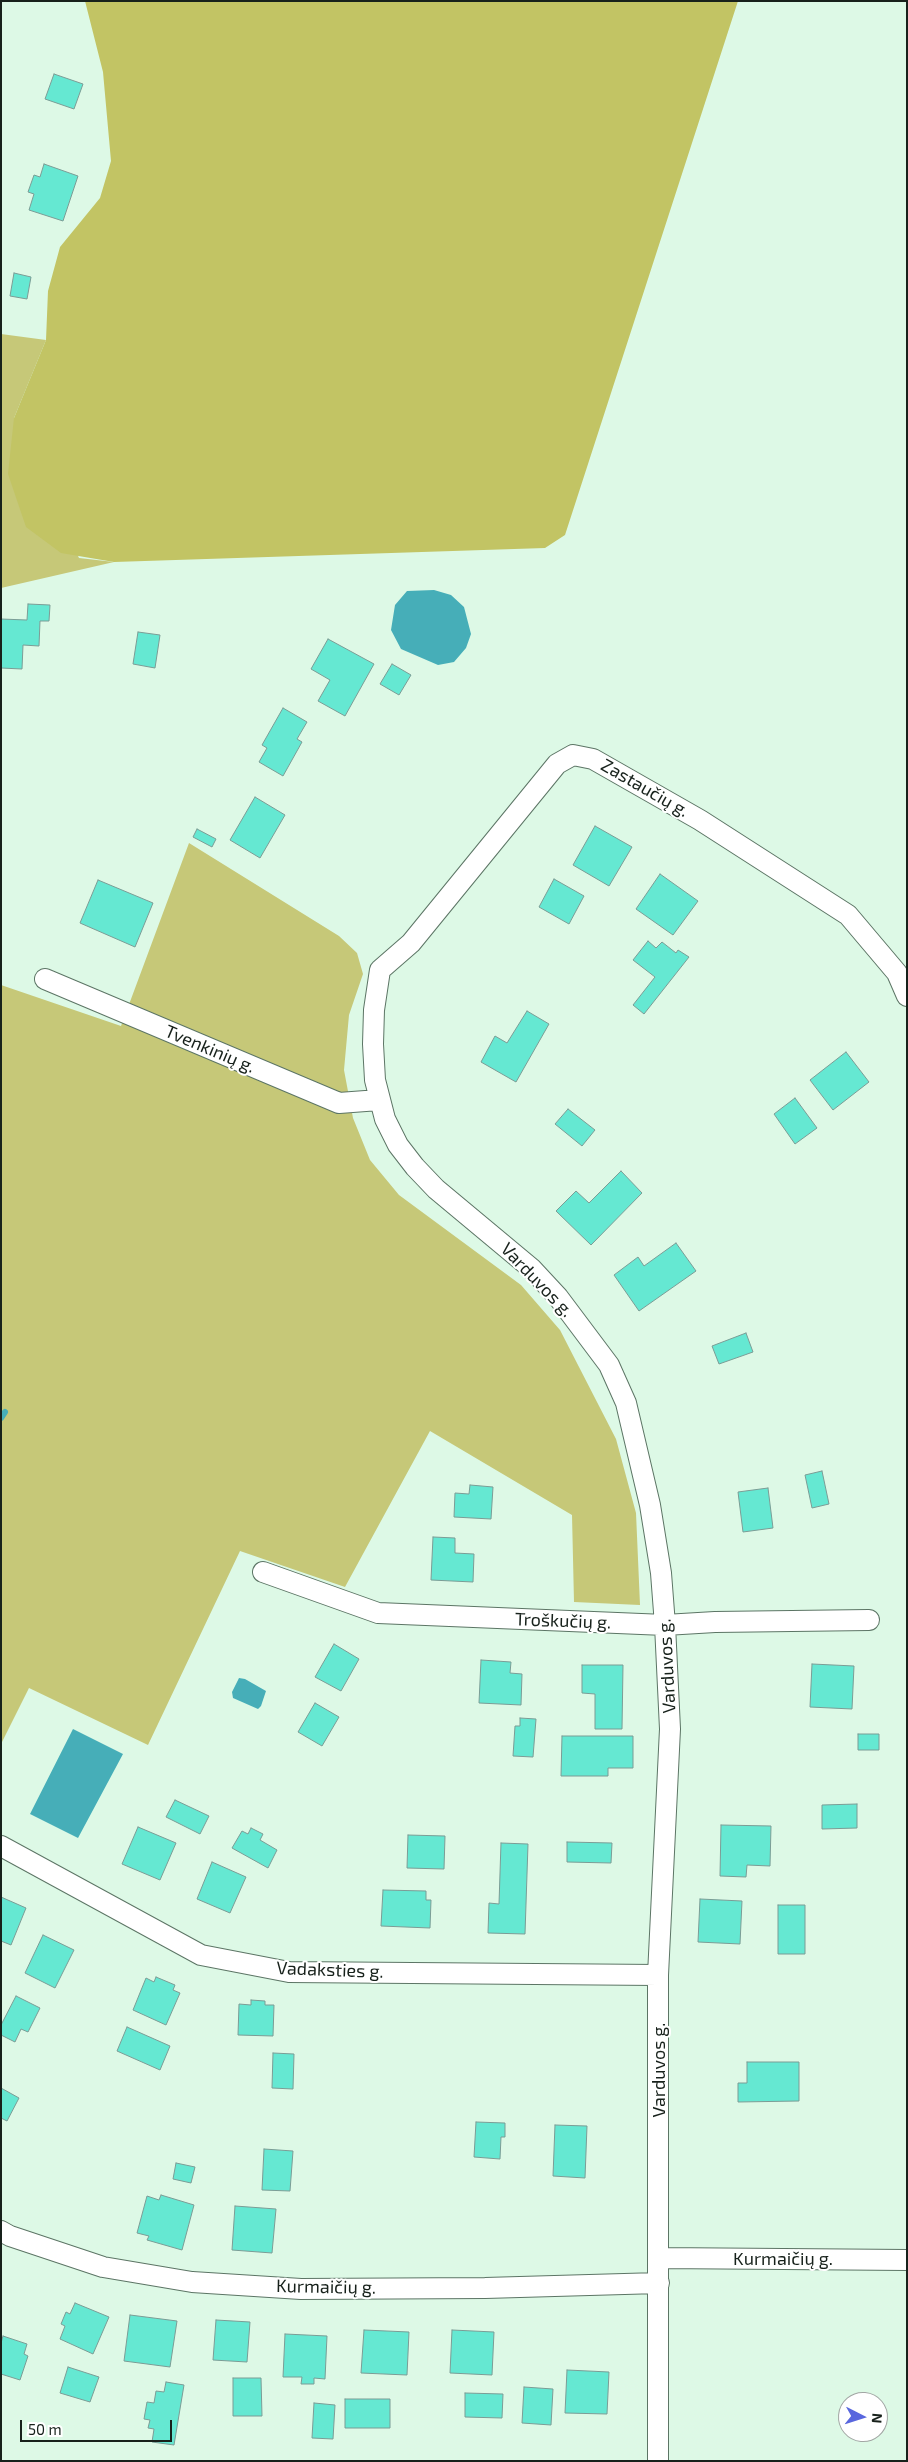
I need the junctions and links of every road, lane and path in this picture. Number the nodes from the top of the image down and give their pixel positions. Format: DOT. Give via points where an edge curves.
graph roads {
  1 [pos="380,970"];
  2 [pos="45,979"];
  3 [pos="907,996"];
  4 [pos="379,1100"];
  5 [pos="263,1572"];
  6 [pos="870,1620"];
  7 [pos="666,1625"];
  8 [pos="1,1846"];
  9 [pos="658,1975"];
  10 [pos="1,2231"];
  11 [pos="660,2258"];
  12 [pos="907,2260"];
  13 [pos="659,2283"];
  14 [pos="658,2461"];
  1 -- 3 [label="street, Zastaučių g." via="412,943 557,764 573,756 593,759 691,815 848,915 897,973"];
  1 -- 4 [label="street, Varduvos g." via="373,1044"];
  2 -- 4 [label="street, Tvenkinių g." via="339,1103"];
  4 -- 7 [label="street, Varduvos g." via="398,1145 415,1167 436,1189 532,1269 564,1304 609,1366 626,1403 637,1442 650,1505"];
  5 -- 7 [label="street, Troškučių g." via="378,1613"];
  6 -- 7 [label="street, Troškučių g."];
  7 -- 9 [label="street, Varduvos g." via="670,1729"];
  8 -- 9 [label="street, Vadaksties g." via="201,1955 289,1972"];
  9 -- 11 [label="street, Varduvos g."];
  10 -- 13 [label="street, Kurmaičių g." via="103,2267 192,2282 301,2289"];
  11 -- 12 [label="street, Kurmaičių g."];
  11 -- 13 [label="street, Varduvos g."];
  13 -- 14 [label="street, Varduvos g."];
}
